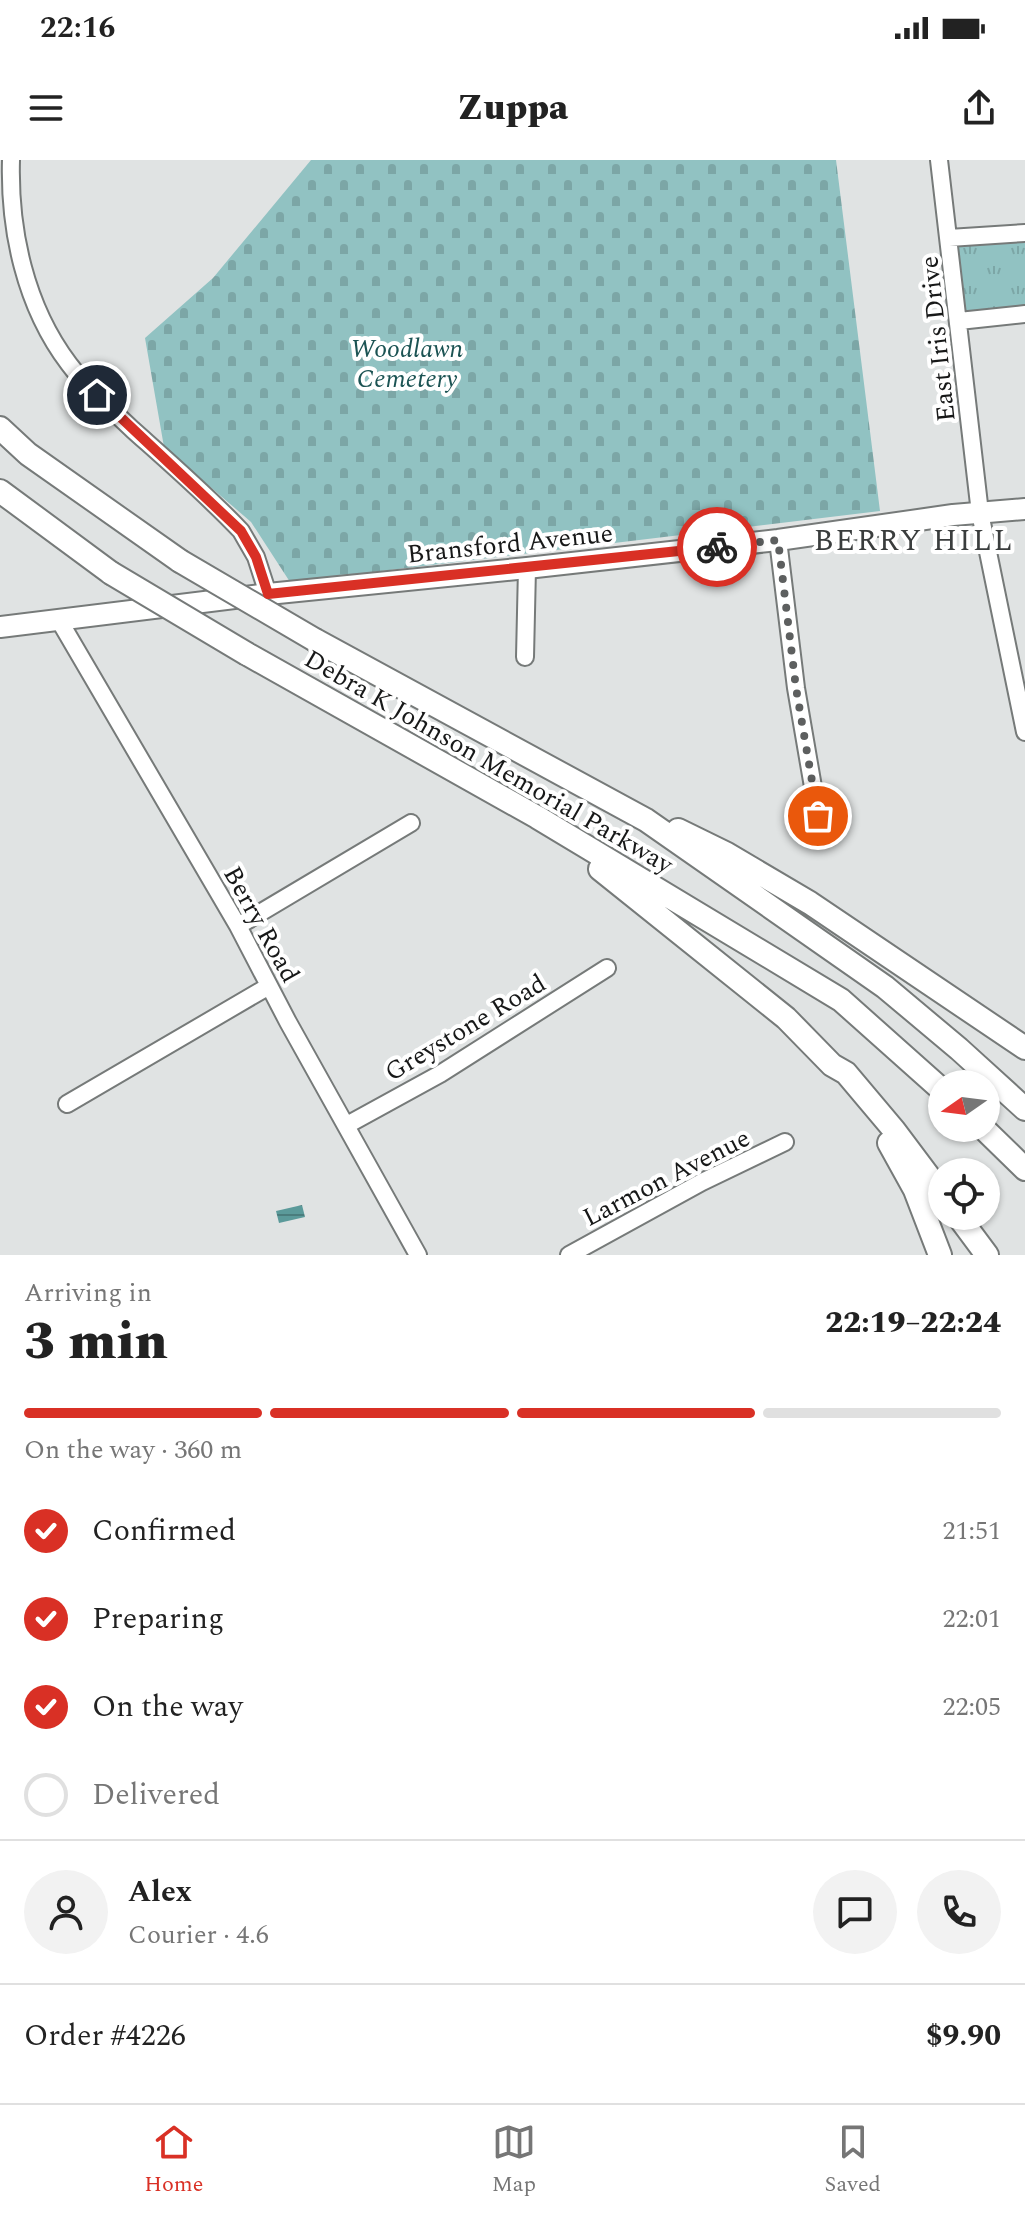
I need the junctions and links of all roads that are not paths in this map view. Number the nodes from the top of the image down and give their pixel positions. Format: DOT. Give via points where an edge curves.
graph roads {
  1 [pos="11,160"];
  2 [pos="939,160"];
  3 [pos="1025,233"];
  4 [pos="949,238"];
  5 [pos="1025,314"];
  6 [pos="959,321"];
  7 [pos="0,428"];
  8 [pos="0,491"];
  9 [pos="1025,509"];
  10 [pos="980,513"];
  11 [pos="778,540"];
  12 [pos="527,568"];
  13 [pos="268,594"];
  14 [pos="59,620"];
  15 [pos="0,627"];
  16 [pos="525,657"];
  17 [pos="1025,732"];
  18 [pos="818,816"];
  19 [pos="537,817"];
  20 [pos="646,820"];
  21 [pos="411,823"];
  22 [pos="238,926"];
  23 [pos="607,968"];
  24 [pos="269,986"];
  25 [pos="1025,1048"];
  26 [pos="832,1065"];
  27 [pos="928,1078"];
  28 [pos="67,1104"];
  29 [pos="1025,1109"];
  30 [pos="347,1125"];
  31 [pos="785,1142"];
  32 [pos="997,1142"];
  33 [pos="1025,1169"];
  34 [pos="928,1176"];
  35 [pos="968,1230"];
  36 [pos="418,1255"];
  37 [pos="569,1255"];
  38 [pos="940,1255"];
  39 [pos="987,1255"];
  1 -- 13 [label="street" via="17,245 35,301 59,348 97,395 241,531"];
  2 -- 4 [label="street, East Iris Drive"];
  3 -- 4 [label="street"];
  4 -- 6 [label="street, East Iris Drive"];
  5 -- 6 [label="street"];
  6 -- 10 [label="street, East Iris Drive"];
  7 -- 20 [label="highway, Debra K Johnson Memorial Parkway, bridge" via="28,454 180,561"];
  8 -- 19 [label="highway, Debra K Johnson Memorial Parkway, bridge" via="111,573"];
  9 -- 10 [label="main road, Bransford Avenue"];
  10 -- 11 [label="main road, Bransford Avenue"];
  10 -- 17 [label="street, East Iris Drive"];
  11 -- 12 [label="main road, Bransford Avenue"];
  11 -- 18 [label="street"];
  12 -- 13 [label="main road, Bransford Avenue"];
  12 -- 16 [label="street"];
  13 -- 14 [label="main road, Bransford Avenue"];
  14 -- 15 [label="main road, Bransford Avenue"];
  14 -- 22 [label="street, Berry Road"];
  19 -- 26 [label="highway" via="786,1018"];
  19 -- 27 [label="highway, Debra K Johnson Memorial Parkway" via="841,1000"];
  20 -- 25 [label="highway" via="688,833 810,903"];
  20 -- 29 [label="highway, Debra K Johnson Memorial Parkway" via="885,987"];
  21 -- 22 [label="street"];
  22 -- 24 [label="street, Berry Road"];
  23 -- 30 [label="street, Greystone Road" via="440,1074"];
  24 -- 28 [label="street"];
  24 -- 30 [label="street, Berry Road"];
  26 -- 34 [label="highway" via="860,1089"];
  26 -- 38 [label="highway" via="901,1163"];
  30 -- 36 [label="street, Berry Road"];
  31 -- 37 [label="street, Larmon Avenue"];
  32 -- 33 [label="highway"];
  35 -- 39 [label="highway"];
}
